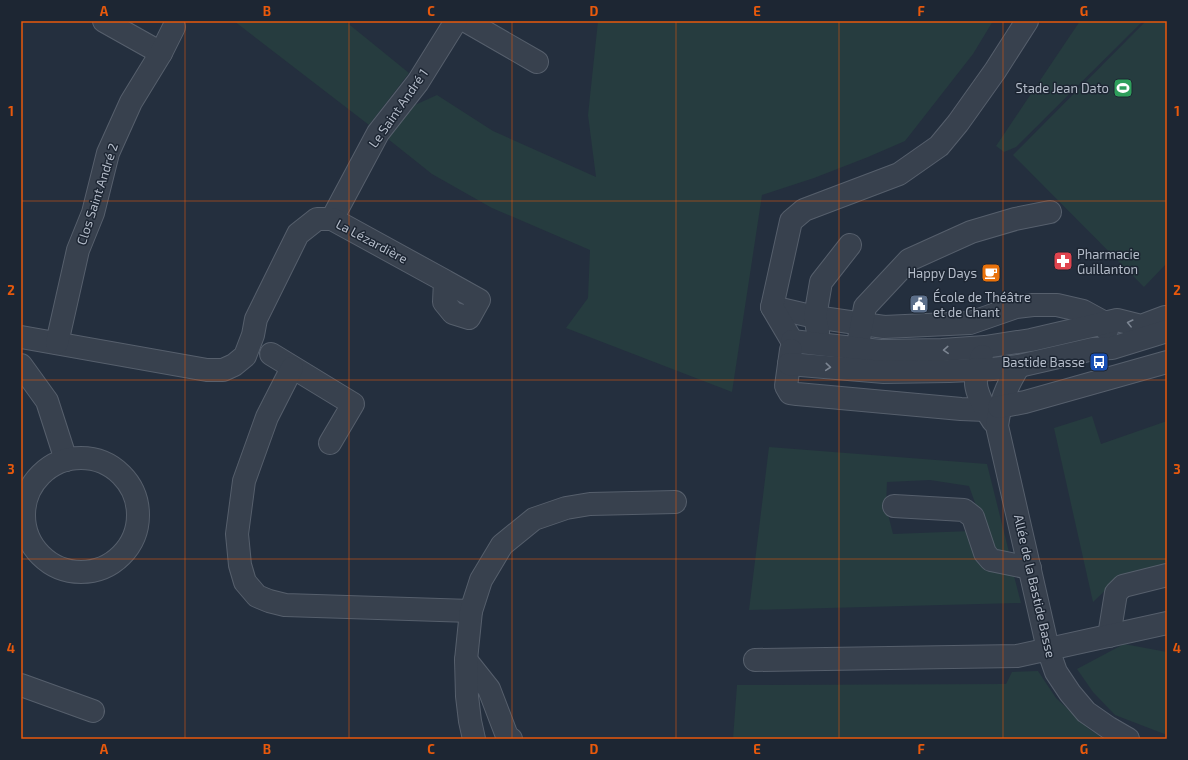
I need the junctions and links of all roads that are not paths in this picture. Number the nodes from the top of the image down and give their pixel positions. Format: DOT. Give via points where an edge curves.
graph roads {
  1 [pos="104,21"];
  2 [pos="456,21"];
  3 [pos="466,21"];
  4 [pos="1027,21"];
  5 [pos="174,27"];
  6 [pos="161,53"];
  7 [pos="537,62"];
  8 [pos="1050,212"];
  9 [pos="332,219"];
  10 [pos="850,245"];
  11 [pos="445,281"];
  12 [pos="772,307"];
  13 [pos="1167,316"];
  14 [pos="815,317"];
  15 [pos="1105,323"];
  16 [pos="862,324"];
  17 [pos="1167,331"];
  18 [pos="21,337"];
  19 [pos="792,341"];
  20 [pos="57,343"];
  21 [pos="821,344"];
  22 [pos="985,347"];
  23 [pos="858,348"];
  24 [pos="1112,348"];
  25 [pos="270,354"];
  26 [pos="1167,362"];
  27 [pos="789,364"];
  28 [pos="21,365"];
  29 [pos="1019,366"];
  30 [pos="292,368"];
  31 [pos="977,370"];
  32 [pos="994,415"];
  33 [pos="330,443"];
  34 [pos="66,460"];
  35 [pos="675,502"];
  36 [pos="894,506"];
  37 [pos="25,543"];
  38 [pos="1030,568"];
  39 [pos="1167,575"];
  40 [pos="471,611"];
  41 [pos="1167,623"];
  42 [pos="1109,636"];
  43 [pos="1048,649"];
  44 [pos="466,660"];
  45 [pos="755,660"];
  46 [pos="21,685"];
  47 [pos="93,711"];
  48 [pos="474,739"];
  49 [pos="511,739"];
  50 [pos="1128,739"];
  1 -- 6 [label="street"];
  2 -- 9 [label="street, Le Saint André 1" via="418,82 378,133"];
  3 -- 7 [label="street"];
  4 -- 12 [label="street" via="995,71 939,146 899,174 804,210 791,221"];
  5 -- 6 [label="street, Clos Saint André 2"];
  6 -- 20 [label="street, Clos Saint André 2" via="131,102 108,153 93,213 78,250"];
  8 -- 16 [label="street" via="971,232 909,260 865,307"];
  9 -- 11 [label="street, La Lézardière"];
  9 -- 20 [label="street, La Lézardière" via="317,219 298,234 256,319 245,356 223,370 207,370"];
  10 -- 14 [label="street" via="821,282"];
  12 -- 14 [label="street"];
  12 -- 19 [label="street"];
  13 -- 15 [label="street, one-way" via="1141,326 1117,320"];
  14 -- 16 [label="street"];
  14 -- 21 [label="street"];
  15 -- 16 [label="street" via="1083,311 1033,305 1016,307 970,323 884,327"];
  15 -- 22 [label="street" via="1031,340"];
  15 -- 24 [label="street"];
  16 -- 23 [label="street"];
  17 -- 24 [label="street"];
  18 -- 20 [label="street, La Lézardière"];
  19 -- 21 [label="street"];
  19 -- 27 [label="street"];
  21 -- 23 [label="street"];
  22 -- 23 [label="street, one-way" via="880,351"];
  22 -- 29 [label="street"];
  22 -- 31 [label="street"];
  24 -- 29 [label="street" via="1093,349"];
  25 -- 30 [label="street"];
  26 -- 32 [label="street" via="1025,402"];
  27 -- 31 [label="street, one-way" via="884,372"];
  27 -- 32 [label="street" via="786,386 790,393 960,409"];
  28 -- 34 [label="street" via="46,400"];
  29 -- 31 [label="street"];
  29 -- 32 [label="street"];
  30 -- 33 [label="street" via="353,404"];
  30 -- 40 [label="street" via="267,417 244,481 237,534 240,565 245,582 257,596 285,605"];
  31 -- 32 [label="street, Allée de la Bastide Basse" via="976,384"];
  32 -- 38 [label="street, Allée de la Bastide Basse"];
  34 -- 37 [label="street" via="39,477 27,496 24,517"];
  34 -- 37 [label="street" via="82,458 98,461 125,478 136,498 138,508 133,540 111,564 102,569 80,572 59,568"];
  35 -- 40 [label="street" via="590,504 566,508 534,519 502,545 481,580"];
  36 -- 38 [label="street" via="964,510 973,518 985,553 991,560"];
  38 -- 43 [label="street, Allée de la Bastide Basse"];
  39 -- 42 [label="street" via="1123,586 1116,593"];
  40 -- 44 [label="street"];
  41 -- 42 [label="street"];
  42 -- 43 [label="street"];
  43 -- 45 [label="street" via="1017,656"];
  43 -- 50 [label="street, Allée de la Bastide Basse" via="1056,672 1086,712"];
  44 -- 48 [label="street" via="467,696"];
  44 -- 49 [label="street" via="489,689 506,736"];
  46 -- 47 [label="street"];
}
